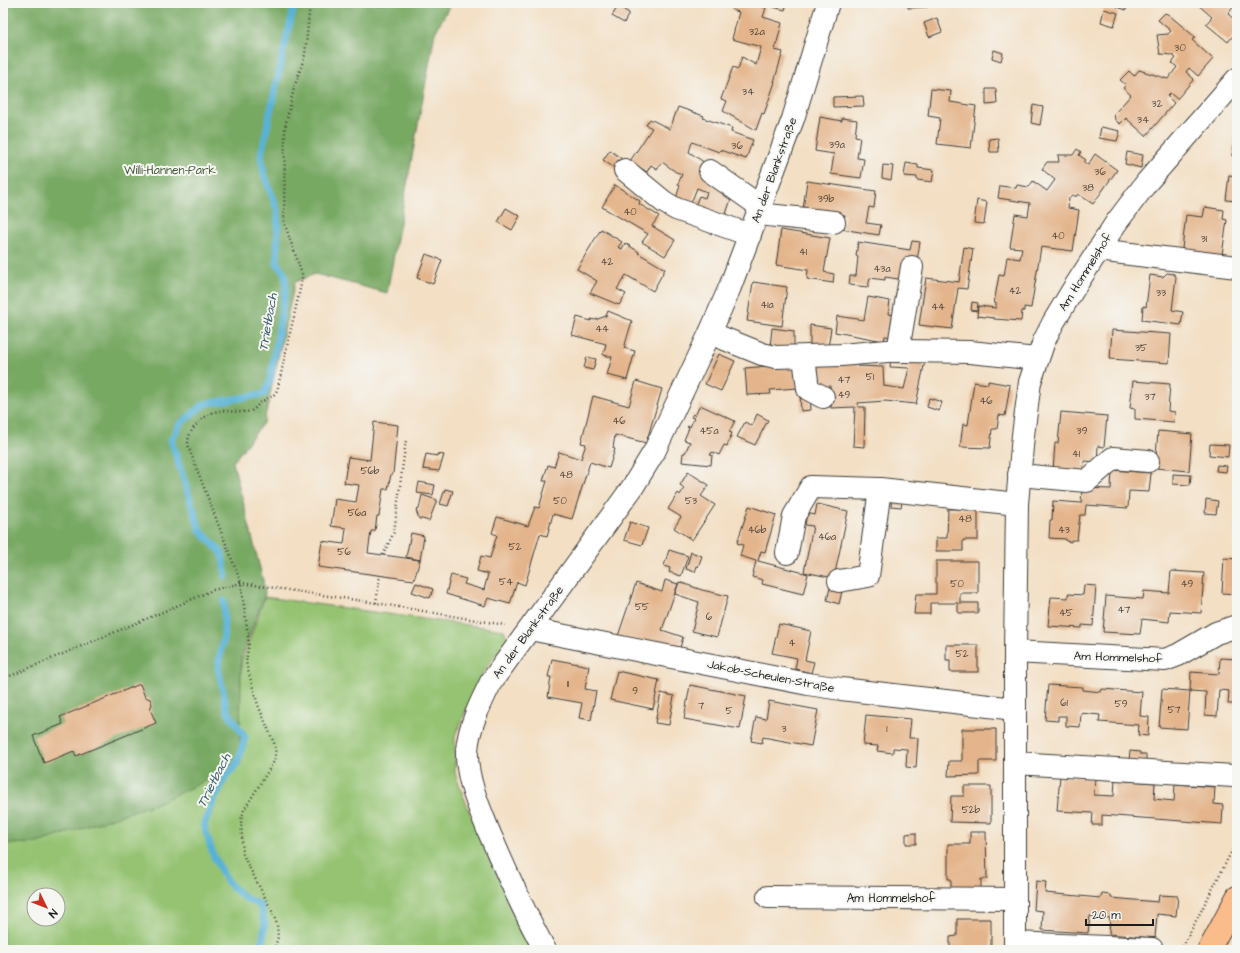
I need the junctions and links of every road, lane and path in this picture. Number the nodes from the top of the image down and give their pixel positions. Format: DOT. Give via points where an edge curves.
graph roads {
  1 [pos="310,3"];
  2 [pos="828,3"];
  3 [pos="1237,79"];
  4 [pos="625,170"];
  5 [pos="710,171"];
  6 [pos="759,210"];
  7 [pos="834,222"];
  8 [pos="750,235"];
  9 [pos="1098,250"];
  10 [pos="912,267"];
  11 [pos="1237,267"];
  12 [pos="710,334"];
  13 [pos="898,351"];
  14 [pos="804,357"];
  15 [pos="1037,359"];
  16 [pos="823,397"];
  17 [pos="406,440"];
  18 [pos="1148,461"];
  19 [pos="1019,475"];
  20 [pos="880,490"];
  21 [pos="1017,504"];
  22 [pos="787,553"];
  23 [pos="383,555"];
  24 [pos="380,575"];
  25 [pos="839,581"];
  26 [pos="241,583"];
  27 [pos="376,603"];
  28 [pos="1237,626"];
  29 [pos="530,629"];
  30 [pos="1015,652"];
  31 [pos="3,679"];
  32 [pos="1015,709"];
  33 [pos="1015,763"];
  34 [pos="1234,776"];
  35 [pos="1237,841"];
  36 [pos="768,897"];
  37 [pos="1237,897"];
  38 [pos="1015,899"];
  39 [pos="1015,946"];
  40 [pos="1152,949"];
  41 [pos="274,950"];
  42 [pos="545,950"];
  43 [pos="1181,950"];
  44 [pos="1209,950"];
  1 -- 26 [label="path" via="305,55 285,127 284,222 302,280 278,387 272,397 262,401 252,410 208,414 195,427 188,441"];
  2 -- 6 [label="street, An der Blankstraße" via="793,119"];
  3 -- 9 [label="street, Am Hommelshof" via="1147,182"];
  4 -- 8 [label="street" via="676,209"];
  5 -- 6 [label="street"];
  6 -- 7 [label="street"];
  6 -- 8 [label="street, An der Blankstraße"];
  8 -- 12 [label="street, An der Blankstraße"];
  9 -- 11 [label="street"];
  9 -- 15 [label="street, Am Hommelshof" via="1053,323"];
  10 -- 13 [label="street"];
  12 -- 14 [label="street" via="769,356"];
  12 -- 29 [label="street, An der Blankstraße" via="648,464"];
  13 -- 14 [label="street"];
  13 -- 15 [label="street" via="970,352"];
  14 -- 16 [label="street" via="808,389"];
  15 -- 19 [label="street, Am Hommelshof" via="1026,405"];
  17 -- 23 [label="path" via="394,532"];
  18 -- 19 [label="street" via="1113,458 1087,481"];
  19 -- 21 [label="street, Am Hommelshof"];
  20 -- 21 [label="street"];
  20 -- 22 [label="street" via="811,487 794,516"];
  20 -- 25 [label="street" via="868,576"];
  21 -- 30 [label="street, Am Hommelshof"];
  24 -- 27 [label="path"];
  26 -- 27 [label="path"];
  26 -- 31 [label="path" via="213,590"];
  26 -- 41 [label="path" via="249,643 247,667 276,752 272,766 244,810 241,820 244,854 277,924 278,937"];
  27 -- 29 [label="path"];
  28 -- 30 [label="street, Am Hommelshof" via="1216,633 1165,660"];
  29 -- 32 [label="street, Jakob-Scheulen-Straße" via="808,684"];
  29 -- 42 [label="street, An der Blankstraße" via="486,692 467,744 467,756 471,782 481,811 515,892"];
  30 -- 32 [label="street, Am Hommelshof"];
  32 -- 33 [label="street, Am Hommelshof"];
  33 -- 34 [label="street"];
  33 -- 38 [label="street, Am Hommelshof"];
  35 -- 43 [label="path"];
  36 -- 38 [label="street, Am Hommelshof"];
  37 -- 44 [label="main road"];
  38 -- 39 [label="street, Am Hommelshof"];
  39 -- 40 [label="street, Am Hommelshof"];
}
